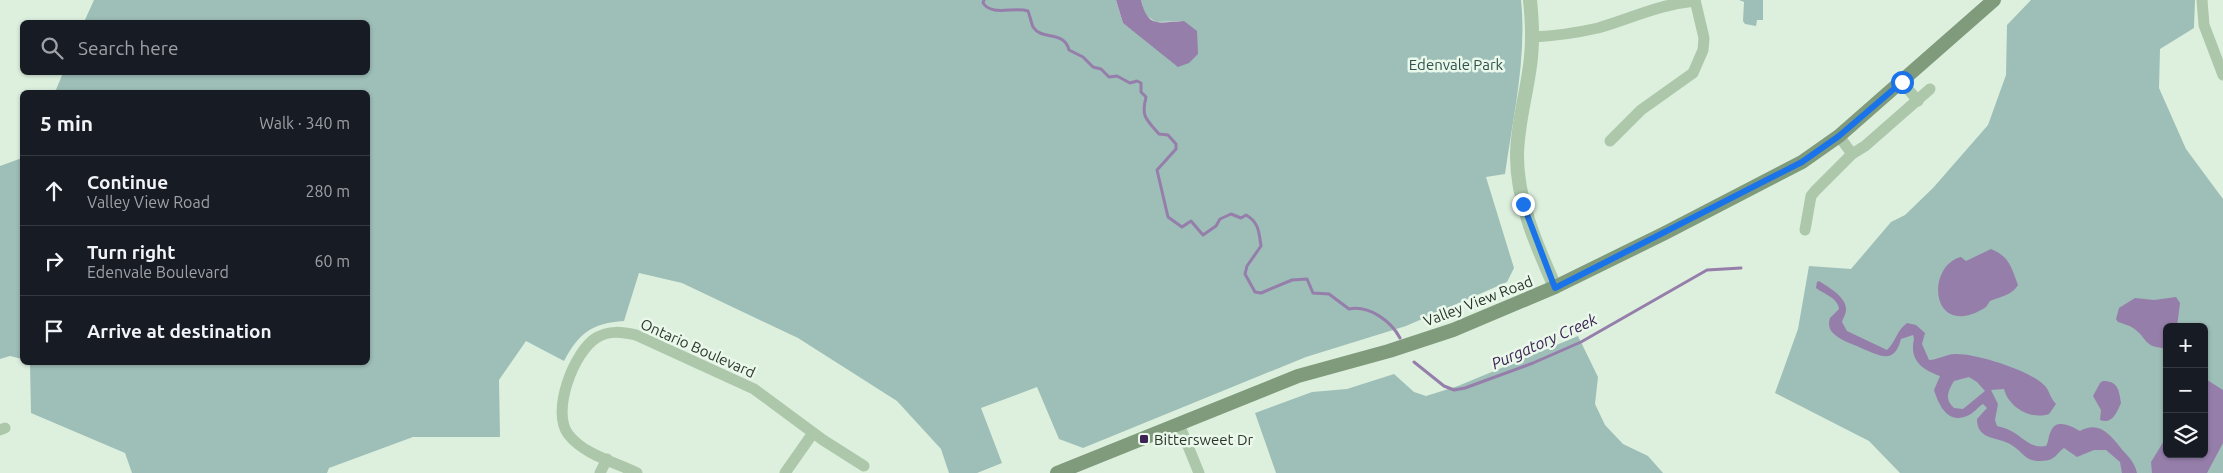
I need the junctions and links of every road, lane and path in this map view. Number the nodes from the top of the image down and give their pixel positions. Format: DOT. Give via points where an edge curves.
graph roads {
  1 [pos="1530,0"];
  2 [pos="1994,0"];
  3 [pos="2202,0"];
  4 [pos="1695,1"];
  5 [pos="1533,37"];
  6 [pos="2223,75"];
  7 [pos="1902,82"];
  8 [pos="1930,89"];
  9 [pos="1918,101"];
  10 [pos="1839,136"];
  11 [pos="1610,141"];
  12 [pos="1852,154"];
  13 [pos="1805,230"];
  14 [pos="1555,288"];
  15 [pos="1179,424"];
  16 [pos="813,433"];
  17 [pos="607,459"];
  18 [pos="864,466"];
  19 [pos="600,473"];
  20 [pos="638,473"];
  21 [pos="785,473"];
  22 [pos="1057,473"];
  23 [pos="1199,473"];
  1 -- 5 [label="street"];
  2 -- 7 [label="main road, Valley View Road"];
  3 -- 6 [label="street" via="2204,25"];
  4 -- 5 [label="street" via="1663,5 1575,33"];
  4 -- 11 [label="street" via="1704,38 1703,50 1693,73 1641,110"];
  5 -- 14 [label="street" via="1518,135 1519,187"];
  7 -- 9 [label="street"];
  7 -- 10 [label="main road, Valley View Road"];
  8 -- 9 [label="street"];
  9 -- 12 [label="street"];
  10 -- 12 [label="street"];
  10 -- 14 [label="main road, Valley View Road" via="1802,162"];
  12 -- 13 [label="street" via="1811,196"];
  14 -- 15 [label="main road, Valley View Road" via="1453,330 1298,376"];
  15 -- 22 [label="main road, Valley View Road"];
  15 -- 23 [label="street"];
  16 -- 17 [label="street, Ontario Boulevard" via="736,380 636,335 610,332 587,345 579,357 561,405 567,432 576,442"];
  16 -- 18 [label="street, Ontario Boulevard"];
  16 -- 21 [label="street"];
  17 -- 19 [label="street"];
  17 -- 20 [label="street, Ontario Boulevard"];
}
